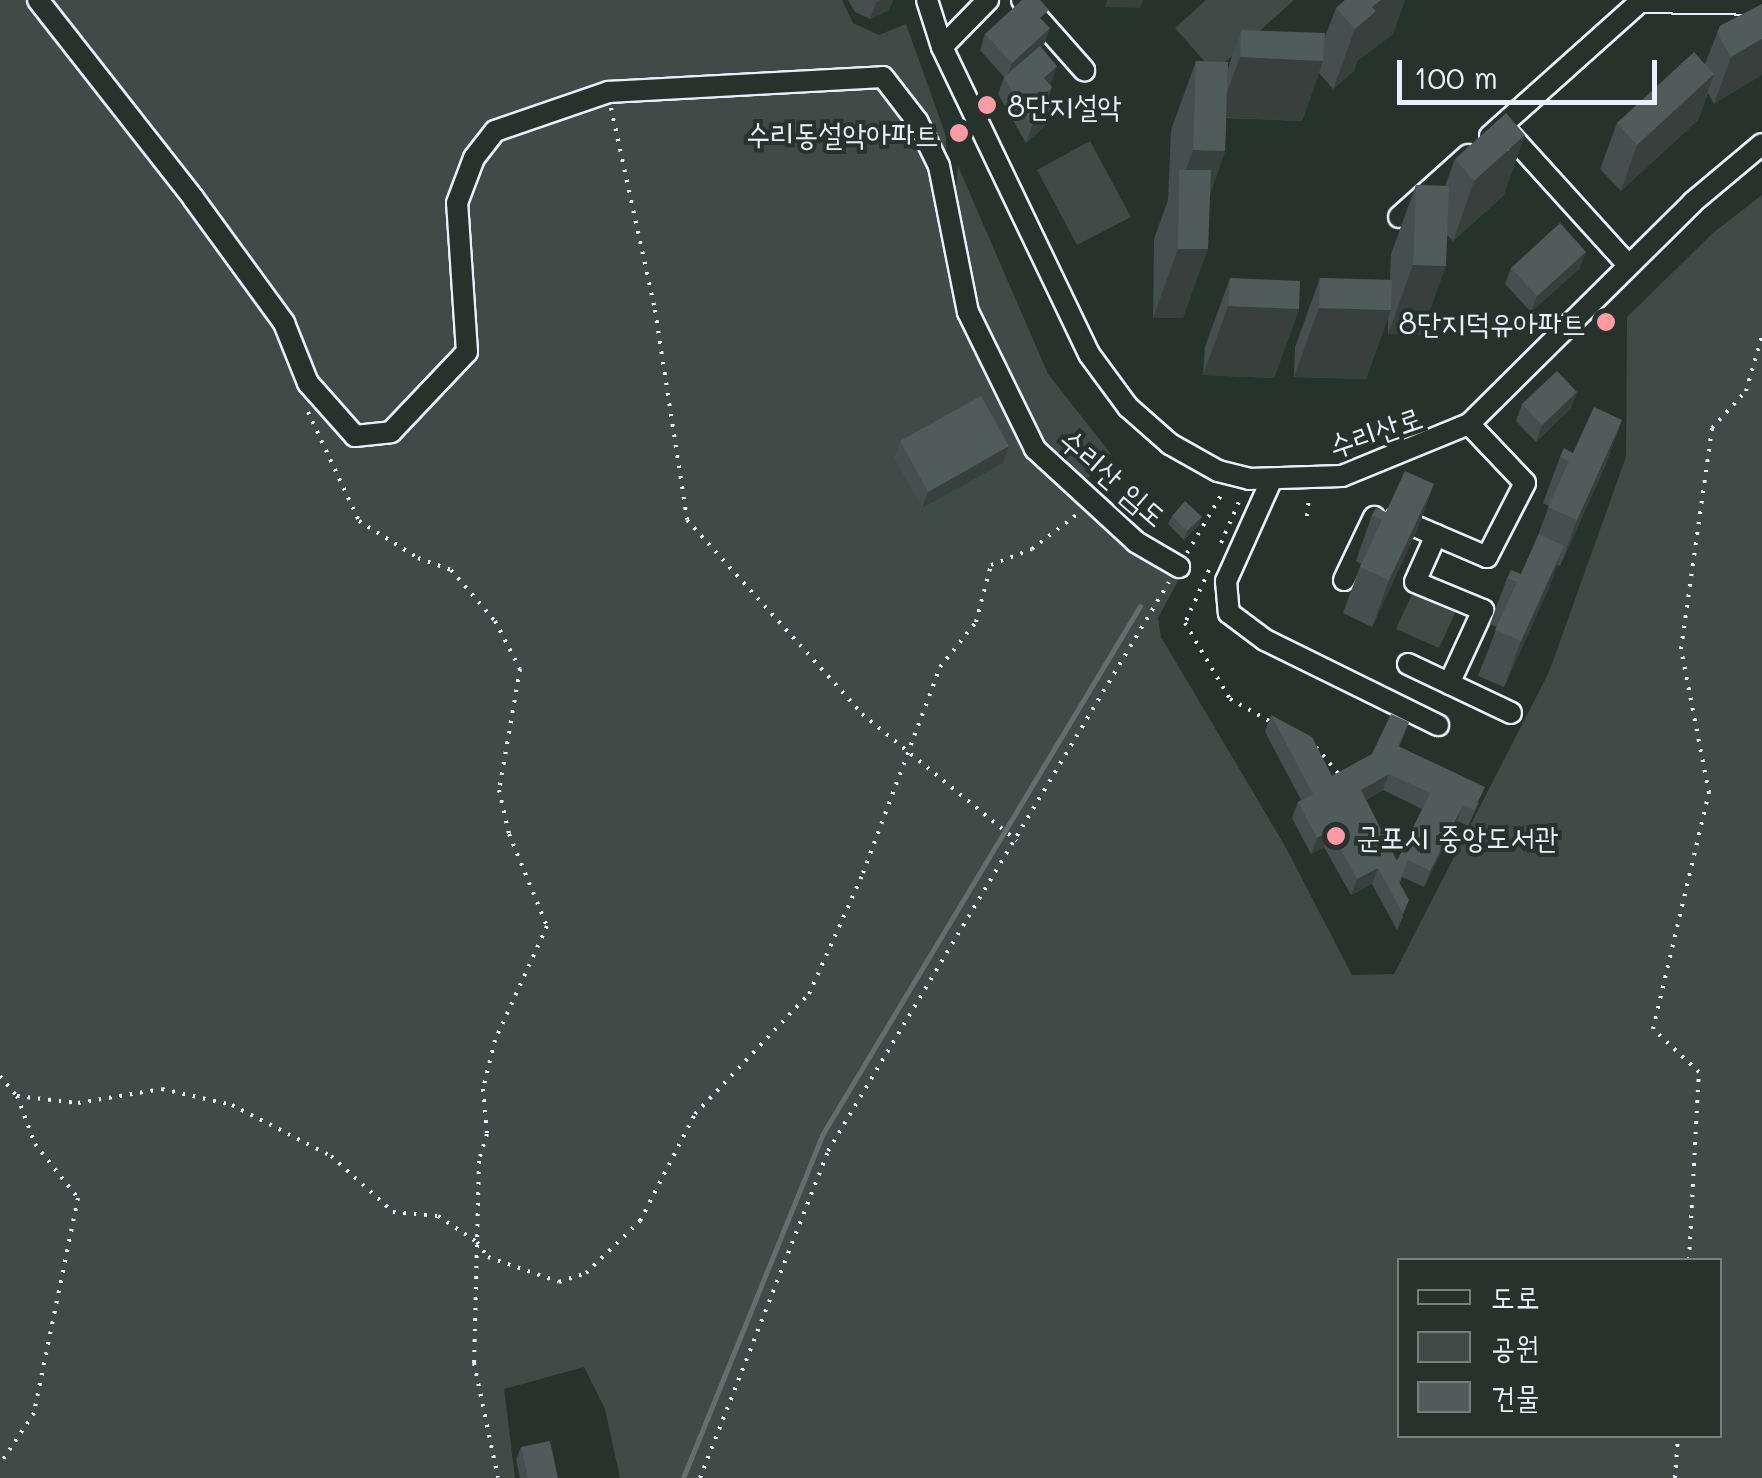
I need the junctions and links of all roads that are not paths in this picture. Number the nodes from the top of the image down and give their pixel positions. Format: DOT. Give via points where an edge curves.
graph roads {
  1 [pos="38,0"];
  2 [pos="928,0"];
  3 [pos="988,0"];
  4 [pos="1022,0"];
  5 [pos="1762,4"];
  6 [pos="942,46"];
  7 [pos="1084,70"];
  8 [pos="1501,126"];
  9 [pos="1762,144"];
  10 [pos="1398,217"];
  11 [pos="1628,265"];
  12 [pos="1468,424"];
  13 [pos="1251,478"];
  14 [pos="1436,535"];
  15 [pos="1179,566"];
  16 [pos="1344,580"];
  17 [pos="1408,664"];
  18 [pos="1449,684"];
  19 [pos="1511,714"];
  20 [pos="1438,725"];
  1 -- 15 [label="street, 수리산 임도" via="284,323 308,382 355,436 391,432 467,352 456,203 474,158 495,132 608,92 883,77 939,166 968,312 1035,448 1136,542"];
  2 -- 6 [label="street, 수리산로"];
  3 -- 6 [label="street"];
  4 -- 7 [label="street"];
  5 -- 8 [label="street" via="1640,2"];
  6 -- 13 [label="street, 수리산로" via="1089,354 1148,426 1189,457"];
  8 -- 10 [label="street"];
  8 -- 11 [label="street"];
  9 -- 11 [label="street, 수리산로"];
  11 -- 12 [label="street, 수리산로"];
  12 -- 13 [label="street, 수리산로" via="1375,468 1311,481"];
  12 -- 14 [label="street" via="1525,483 1486,557"];
  13 -- 20 [label="street" via="1226,581 1229,612 1266,640"];
  14 -- 16 [label="street" via="1378,510"];
  14 -- 18 [label="street" via="1415,582 1483,610"];
  17 -- 18 [label="street"];
  18 -- 19 [label="street"];
}
